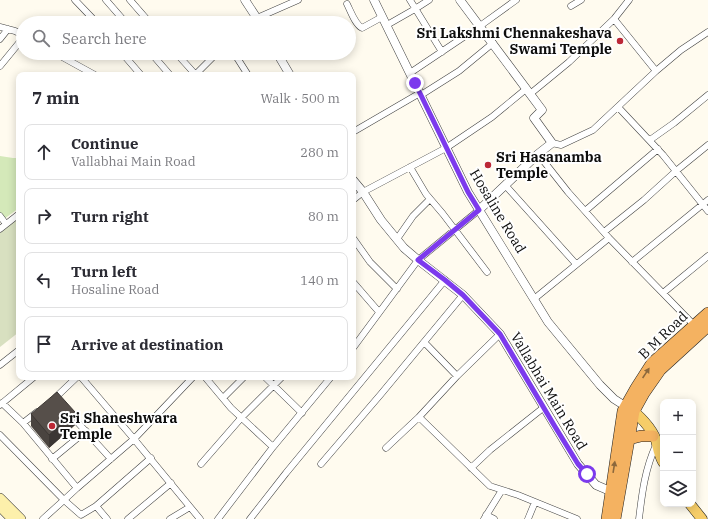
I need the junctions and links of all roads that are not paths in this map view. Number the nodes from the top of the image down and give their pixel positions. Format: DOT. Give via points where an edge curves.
graph roads {
  1 [pos="75,0"];
  2 [pos="106,0"];
  3 [pos="130,0"];
  4 [pos="245,0"];
  5 [pos="298,0"];
  6 [pos="374,0"];
  7 [pos="410,0"];
  8 [pos="429,0"];
  9 [pos="460,0"];
  10 [pos="516,0"];
  11 [pos="581,0"];
  12 [pos="629,0"];
  13 [pos="284,3"];
  14 [pos="347,4"];
  15 [pos="571,6"];
  16 [pos="416,9"];
  17 [pos="90,16"];
  18 [pos="120,16"];
  19 [pos="144,16"];
  20 [pos="253,16"];
  21 [pos="264,16"];
  22 [pos="353,16"];
  23 [pos="382,17"];
  24 [pos="614,20"];
  25 [pos="356,22"];
  26 [pos="387,25"];
  27 [pos="480,26"];
  28 [pos="0,27"];
  29 [pos="8,29"];
  30 [pos="708,32"];
  31 [pos="16,33"];
  32 [pos="0,39"];
  33 [pos="492,43"];
  34 [pos="16,46"];
  35 [pos="442,52"];
  36 [pos="68,60"];
  37 [pos="128,60"];
  38 [pos="157,60"];
  39 [pos="182,60"];
  40 [pos="210,60"];
  41 [pos="238,60"];
  42 [pos="281,60"];
  43 [pos="0,66"];
  44 [pos="656,71"];
  45 [pos="90,72"];
  46 [pos="138,72"];
  47 [pos="167,72"];
  48 [pos="192,72"];
  49 [pos="198,72"];
  50 [pos="246,72"];
  51 [pos="288,72"];
  52 [pos="410,73"];
  53 [pos="528,92"];
  54 [pos="420,94"];
  55 [pos="708,95"];
  56 [pos="618,107"];
  57 [pos="356,130"];
  58 [pos="650,140"];
  59 [pos="552,143"];
  60 [pos="708,145"];
  61 [pos="446,148"];
  62 [pos="658,149"];
  63 [pos="538,154"];
  64 [pos="410,167"];
  65 [pos="676,170"];
  66 [pos="356,184"];
  67 [pos="505,185"];
  68 [pos="363,192"];
  69 [pos="356,198"];
  70 [pos="430,199"];
  71 [pos="706,202"];
  72 [pos="479,210"];
  73 [pos="584,211"];
  74 [pos="708,211"];
  75 [pos="0,216"];
  76 [pos="16,216"];
  77 [pos="6,224"];
  78 [pos="0,229"];
  79 [pos="456,230"];
  80 [pos="604,232"];
  81 [pos="609,238"];
  82 [pos="397,239"];
  83 [pos="356,242"];
  84 [pos="708,256"];
  85 [pos="418,260"];
  86 [pos="632,262"];
  87 [pos="576,264"];
  88 [pos="487,272"];
  89 [pos="445,280"];
  90 [pos="356,285"];
  91 [pos="397,289"];
  92 [pos="662,293"];
  93 [pos="463,295"];
  94 [pos="534,299"];
  95 [pos="379,312"];
  96 [pos="708,313"];
  97 [pos="701,328"];
  98 [pos="500,334"];
  99 [pos="424,342"];
  100 [pos="356,344"];
  101 [pos="16,352"];
  102 [pos="0,365"];
  103 [pos="457,376"];
  104 [pos="30,380"];
  105 [pos="74,380"];
  106 [pos="84,380"];
  107 [pos="190,380"];
  108 [pos="208,380"];
  109 [pos="241,380"];
  110 [pos="267,380"];
  111 [pos="279,380"];
  112 [pos="329,380"];
  113 [pos="274,386"];
  114 [pos="56,397"];
  115 [pos="223,398"];
  116 [pos="50,401"];
  117 [pos="61,402"];
  118 [pos="1,404"];
  119 [pos="45,406"];
  120 [pos="66,408"];
  121 [pos="544,408"];
  122 [pos="630,409"];
  123 [pos="302,413"];
  124 [pos="242,417"];
  125 [pos="419,417"];
  126 [pos="23,423"];
  127 [pos="86,432"];
  128 [pos="0,435"];
  129 [pos="134,439"];
  130 [pos="629,439"];
  131 [pos="655,441"];
  132 [pos="273,447"];
  133 [pos="386,448"];
  134 [pos="660,457"];
  135 [pos="151,458"];
  136 [pos="52,459"];
  137 [pos="111,459"];
  138 [pos="201,464"];
  139 [pos="321,464"];
  140 [pos="471,468"];
  141 [pos="171,483"];
  142 [pos="76,488"];
  143 [pos="502,490"];
  144 [pos="610,491"];
  145 [pos="0,498"];
  146 [pos="64,500"];
  147 [pos="535,502"];
  148 [pos="96,506"];
  149 [pos="0,507"];
  150 [pos="190,507"];
  151 [pos="692,507"];
  152 [pos="485,517"];
  153 [pos="220,518"];
  154 [pos="12,519"];
  155 [pos="21,519"];
  156 [pos="43,519"];
  157 [pos="107,519"];
  158 [pos="128,519"];
  159 [pos="170,519"];
  160 [pos="200,519"];
  161 [pos="250,519"];
  162 [pos="494,519"];
  163 [pos="528,519"];
  164 [pos="577,519"];
  165 [pos="607,519"];
  166 [pos="616,519"];
  167 [pos="639,519"];
  168 [pos="702,519"];
  1 -- 17 [label="street"];
  2 -- 18 [label="street"];
  3 -- 19 [label="street"];
  4 -- 20 [label="street"];
  5 -- 13 [label="street"];
  6 -- 23 [label="street, Hosaline Road"];
  7 -- 16 [label="street"];
  8 -- 16 [label="street"];
  9 -- 27 [label="street"];
  10 -- 27 [label="street"];
  11 -- 15 [label="street"];
  12 -- 24 [label="street"];
  13 -- 21 [label="street"];
  14 -- 22 [label="street"];
  16 -- 26 [label="street"];
  16 -- 35 [label="street"];
  23 -- 25 [label="street" via="362,28"];
  23 -- 26 [label="street, Hosaline Road"];
  24 -- 44 [label="street"];
  24 -- 53 [label="street" via="569,62"];
  26 -- 52 [label="street, Hosaline Road"];
  27 -- 33 [label="street"];
  27 -- 35 [label="street"];
  28 -- 29 [label="street"];
  29 -- 31 [label="street"];
  29 -- 32 [label="street"];
  30 -- 44 [label="street"];
  33 -- 53 [label="street"];
  33 -- 54 [label="street" via="459,71"];
  34 -- 43 [label="street"];
  35 -- 52 [label="street"];
  36 -- 45 [label="street"];
  37 -- 46 [label="street"];
  38 -- 47 [label="street"];
  39 -- 48 [label="street"];
  40 -- 49 [label="street"];
  41 -- 50 [label="street"];
  42 -- 51 [label="street"];
  44 -- 56 [label="street"];
  52 -- 54 [label="street, Hosaline Road"];
  53 -- 59 [label="street" via="542,110 534,118"];
  53 -- 61 [label="street"];
  54 -- 57 [label="street"];
  54 -- 61 [label="street, Hosaline Road"];
  55 -- 58 [label="street"];
  56 -- 58 [label="street"];
  56 -- 59 [label="street" via="593,130 560,145"];
  58 -- 62 [label="street"];
  59 -- 63 [label="street"];
  60 -- 65 [label="street"];
  61 -- 64 [label="street"];
  61 -- 72 [label="street, Hosaline Road"];
  62 -- 65 [label="street"];
  62 -- 73 [label="street"];
  63 -- 67 [label="street"];
  63 -- 73 [label="street"];
  64 -- 68 [label="street"];
  64 -- 70 [label="street"];
  65 -- 71 [label="street"];
  65 -- 80 [label="street"];
  66 -- 68 [label="street, Vallabhai Main Road"];
  67 -- 72 [label="street"];
  67 -- 87 [label="street"];
  68 -- 69 [label="street"];
  68 -- 82 [label="street, Vallabhai Main Road"];
  70 -- 79 [label="street"];
  70 -- 82 [label="street" via="413,216"];
  71 -- 74 [label="street"];
  71 -- 86 [label="street"];
  72 -- 79 [label="street"];
  72 -- 94 [label="street, Hosaline Road"];
  73 -- 80 [label="street"];
  75 -- 77 [label="street"];
  76 -- 77 [label="street"];
  77 -- 78 [label="street"];
  79 -- 85 [label="street"];
  79 -- 88 [label="street"];
  80 -- 81 [label="street"];
  81 -- 86 [label="street"];
  81 -- 87 [label="street"];
  82 -- 85 [label="street, Vallabhai Main Road"];
  83 -- 91 [label="street" via="370,262"];
  84 -- 92 [label="street"];
  85 -- 89 [label="street, Vallabhai Main Road"];
  85 -- 91 [label="street"];
  86 -- 92 [label="street"];
  87 -- 94 [label="street"];
  89 -- 93 [label="street, Vallabhai Main Road"];
  89 -- 161 [label="street"];
  90 -- 95 [label="street"];
  91 -- 95 [label="street"];
  92 -- 97 [label="street"];
  93 -- 98 [label="street, Vallabhai Main Road"];
  93 -- 99 [label="street"];
  94 -- 122 [label="street, Hosaline Road" via="548,322 600,385 614,399"];
  95 -- 100 [label="street"];
  96 -- 97 [label="highway, B M Road"];
  97 -- 122 [label="highway, B M Road" via="660,370"];
  98 -- 103 [label="street"];
  98 -- 121 [label="street, Vallabhai Main Road"];
  99 -- 103 [label="street"];
  99 -- 139 [label="street"];
  101 -- 102 [label="street"];
  103 -- 125 [label="street"];
  104 -- 118 [label="street"];
  105 -- 114 [label="street"];
  106 -- 129 [label="street"];
  107 -- 129 [label="street"];
  108 -- 115 [label="street"];
  109 -- 115 [label="street"];
  110 -- 113 [label="street"];
  111 -- 113 [label="street"];
  112 -- 123 [label="street"];
  113 -- 123 [label="street"];
  113 -- 124 [label="street"];
  114 -- 116 [label="street"];
  114 -- 117 [label="street"];
  115 -- 124 [label="street"];
  118 -- 126 [label="street"];
  119 -- 126 [label="street"];
  120 -- 127 [label="street"];
  121 -- 140 [label="street"];
  121 -- 144 [label="street, Vallabhai Main Road" via="578,464 596,485"];
  122 -- 130 [label="highway"];
  122 -- 131 [label="main road" via="650,430"];
  144 -- 122 [label="highway, one-way" via="623,411"];
  123 -- 132 [label="street"];
  124 -- 132 [label="street"];
  124 -- 138 [label="street"];
  125 -- 133 [label="street"];
  125 -- 140 [label="street"];
  126 -- 136 [label="street"];
  127 -- 136 [label="street"];
  127 -- 137 [label="street"];
  128 -- 146 [label="street"];
  129 -- 135 [label="street"];
  129 -- 137 [label="street"];
  130 -- 131 [label="highway" via="641,436"];
  130 -- 166 [label="highway"];
  131 -- 134 [label="main road"];
  131 -- 167 [label="street" via="646,471"];
  132 -- 153 [label="street"];
  135 -- 141 [label="street"];
  135 -- 148 [label="street"];
  136 -- 142 [label="street"];
  137 -- 142 [label="street"];
  140 -- 143 [label="street" via="490,486"];
  141 -- 150 [label="street"];
  141 -- 158 [label="street"];
  142 -- 146 [label="street"];
  143 -- 147 [label="street"];
  143 -- 152 [label="street"];
  144 -- 165 [label="highway"];
  145 -- 155 [label="main road"];
  146 -- 148 [label="street" via="81,515"];
  146 -- 156 [label="street"];
  147 -- 163 [label="street"];
  147 -- 164 [label="street"];
  148 -- 157 [label="street"];
  149 -- 154 [label="main road"];
  150 -- 159 [label="street"];
  150 -- 160 [label="street"];
  151 -- 168 [label="main road"];
  152 -- 162 [label="street"];
}
